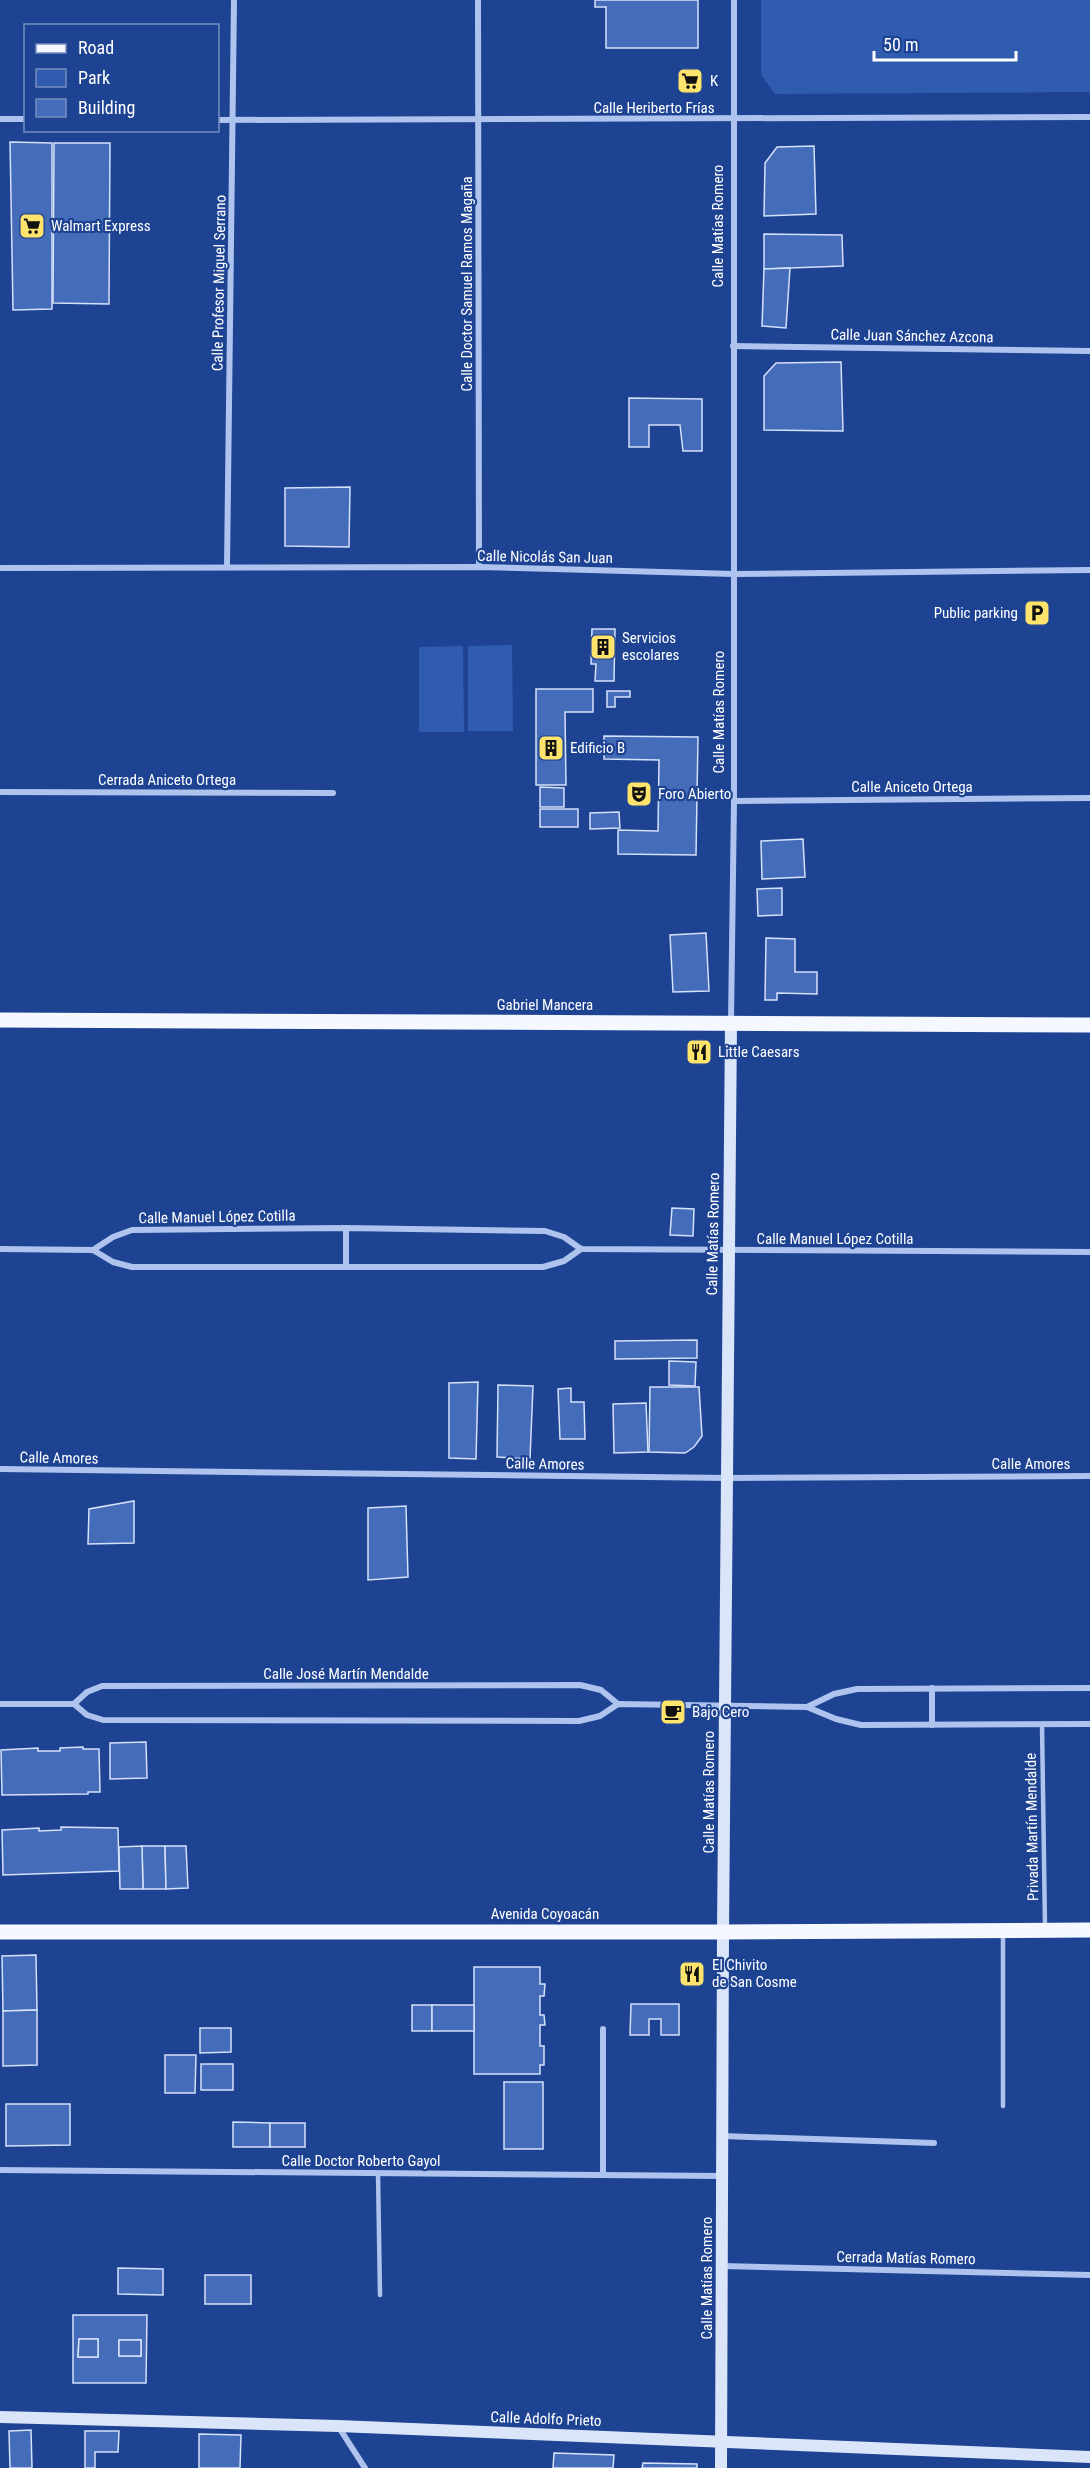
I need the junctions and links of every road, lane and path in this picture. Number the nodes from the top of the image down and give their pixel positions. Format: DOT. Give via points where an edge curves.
graph roads {
  1 [pos="234,0"];
  2 [pos="478,0"];
  3 [pos="734,0"];
  4 [pos="1090,117"];
  5 [pos="0,119"];
  6 [pos="24,120"];
  7 [pos="219,120"];
  8 [pos="234,120"];
  9 [pos="732,120"];
  10 [pos="479,121"];
  11 [pos="733,346"];
  12 [pos="1090,351"];
  13 [pos="227,567"];
  14 [pos="479,567"];
  15 [pos="0,568"];
  16 [pos="1090,570"];
  17 [pos="734,574"];
  18 [pos="0,792"];
  19 [pos="333,793"];
  20 [pos="1090,798"];
  21 [pos="734,801"];
  22 [pos="0,1020"];
  23 [pos="731,1024"];
  24 [pos="1090,1025"];
  25 [pos="346,1228"];
  26 [pos="0,1249"];
  27 [pos="581,1249"];
  28 [pos="93,1250"];
  29 [pos="728,1251"];
  30 [pos="1090,1252"];
  31 [pos="346,1267"];
  32 [pos="0,1469"];
  33 [pos="1090,1476"];
  34 [pos="727,1478"];
  35 [pos="932,1688"];
  36 [pos="1090,1688"];
  37 [pos="0,1704"];
  38 [pos="74,1704"];
  39 [pos="618,1704"];
  40 [pos="725,1706"];
  41 [pos="807,1707"];
  42 [pos="1042,1724"];
  43 [pos="1090,1724"];
  44 [pos="932,1725"];
  45 [pos="1003,1930"];
  46 [pos="1045,1930"];
  47 [pos="1090,1930"];
  48 [pos="0,1932"];
  49 [pos="723,1932"];
  50 [pos="603,2029"];
  51 [pos="1003,2106"];
  52 [pos="722,2136"];
  53 [pos="934,2143"];
  54 [pos="0,2170"];
  55 [pos="378,2173"];
  56 [pos="603,2175"];
  57 [pos="722,2176"];
  58 [pos="722,2266"];
  59 [pos="1090,2275"];
  60 [pos="380,2295"];
  61 [pos="0,2417"];
  62 [pos="338,2426"];
  63 [pos="721,2440"];
  64 [pos="1090,2457"];
  65 [pos="1074,2462"];
  66 [pos="365,2468"];
  67 [pos="722,2468"];
  1 -- 8 [label="street, Calle Profesor Miguel Serrano"];
  2 -- 10 [label="street, Calle Doctor Samuel Ramos Magaña"];
  3 -- 9 [label="street, Calle Matías Romero"];
  4 -- 9 [label="street, Calle Heriberto Frías"];
  5 -- 6 [label="street"];
  7 -- 8 [label="street, Calle Heriberto Frías"];
  8 -- 10 [label="street, Calle Heriberto Frías"];
  8 -- 13 [label="street, Calle Profesor Miguel Serrano"];
  9 -- 10 [label="street, Calle Heriberto Frías"];
  9 -- 11 [label="street, Calle Matías Romero"];
  10 -- 14 [label="street, Calle Doctor Samuel Ramos Magaña"];
  11 -- 12 [label="street, Calle Juan Sánchez Azcona"];
  11 -- 17 [label="street, Calle Matías Romero"];
  13 -- 14 [label="street, Calle Nicolás San Juan"];
  13 -- 15 [label="street, Calle Nicolás San Juan"];
  14 -- 17 [label="street, Calle Nicolás San Juan"];
  16 -- 17 [label="street, Calle Nicolás San Juan"];
  17 -- 21 [label="street, Calle Matías Romero"];
  18 -- 19 [label="street, Cerrada Aniceto Ortega"];
  20 -- 21 [label="street, Calle Aniceto Ortega"];
  21 -- 23 [label="street, Calle Matías Romero"];
  22 -- 23 [label="main road, Gabriel Mancera"];
  23 -- 24 [label="main road, Gabriel Mancera"];
  23 -- 29 [label="street, Calle Matías Romero"];
  25 -- 27 [label="street, Calle Manuel López Cotilla" via="545,1231 564,1237"];
  25 -- 28 [label="street, Calle Manuel López Cotilla" via="132,1230 112,1236"];
  25 -- 31 [label="street"];
  26 -- 28 [label="street"];
  27 -- 29 [label="street, Calle Manuel López Cotilla"];
  27 -- 31 [label="street" via="564,1261 543,1267"];
  28 -- 31 [label="street" via="132,1268"];
  29 -- 30 [label="street, Calle Manuel López Cotilla"];
  29 -- 34 [label="street, Calle Matías Romero"];
  32 -- 34 [label="street, Calle Amores"];
  33 -- 34 [label="street, Calle Amores"];
  34 -- 40 [label="street, Calle Matías Romero"];
  35 -- 36 [label="street"];
  35 -- 41 [label="street" via="858,1689"];
  35 -- 44 [label="street"];
  37 -- 38 [label="street"];
  38 -- 39 [label="street" via="87,1715 103,1720 567,1721 600,1716"];
  38 -- 39 [label="street, Calle José Martín Mendalde" via="87,1692 102,1686 580,1685 601,1690"];
  39 -- 40 [label="street"];
  40 -- 41 [label="street"];
  40 -- 49 [label="street, Calle Matías Romero"];
  41 -- 44 [label="street" via="861,1725"];
  42 -- 43 [label="street"];
  42 -- 44 [label="street"];
  42 -- 46 [label="lane, Privada Martín Mendalde"];
  45 -- 46 [label="main road, Avenida Coyoacán"];
  45 -- 49 [label="main road, Avenida Coyoacán"];
  45 -- 51 [label="lane"];
  46 -- 47 [label="main road, Avenida Coyoacán"];
  48 -- 49 [label="main road, Avenida Coyoacán"];
  49 -- 52 [label="street, Calle Matías Romero"];
  50 -- 56 [label="street"];
  52 -- 53 [label="street"];
  52 -- 57 [label="street, Calle Matías Romero"];
  54 -- 55 [label="street, Calle Doctor Roberto Gayol"];
  55 -- 56 [label="street, Calle Doctor Roberto Gayol"];
  55 -- 60 [label="lane"];
  56 -- 57 [label="street, Calle Doctor Roberto Gayol"];
  57 -- 58 [label="street, Calle Matías Romero"];
  58 -- 59 [label="street, Cerrada Matías Romero"];
  58 -- 63 [label="street, Calle Matías Romero"];
  61 -- 62 [label="street, Calle Adolfo Prieto"];
  62 -- 63 [label="street, Calle Adolfo Prieto"];
  62 -- 66 [label="street"];
  63 -- 65 [label="street, Calle Adolfo Prieto"];
  63 -- 67 [label="street, Calle Matías Romero"];
  64 -- 65 [label="street, Calle Adolfo Prieto"];
}
